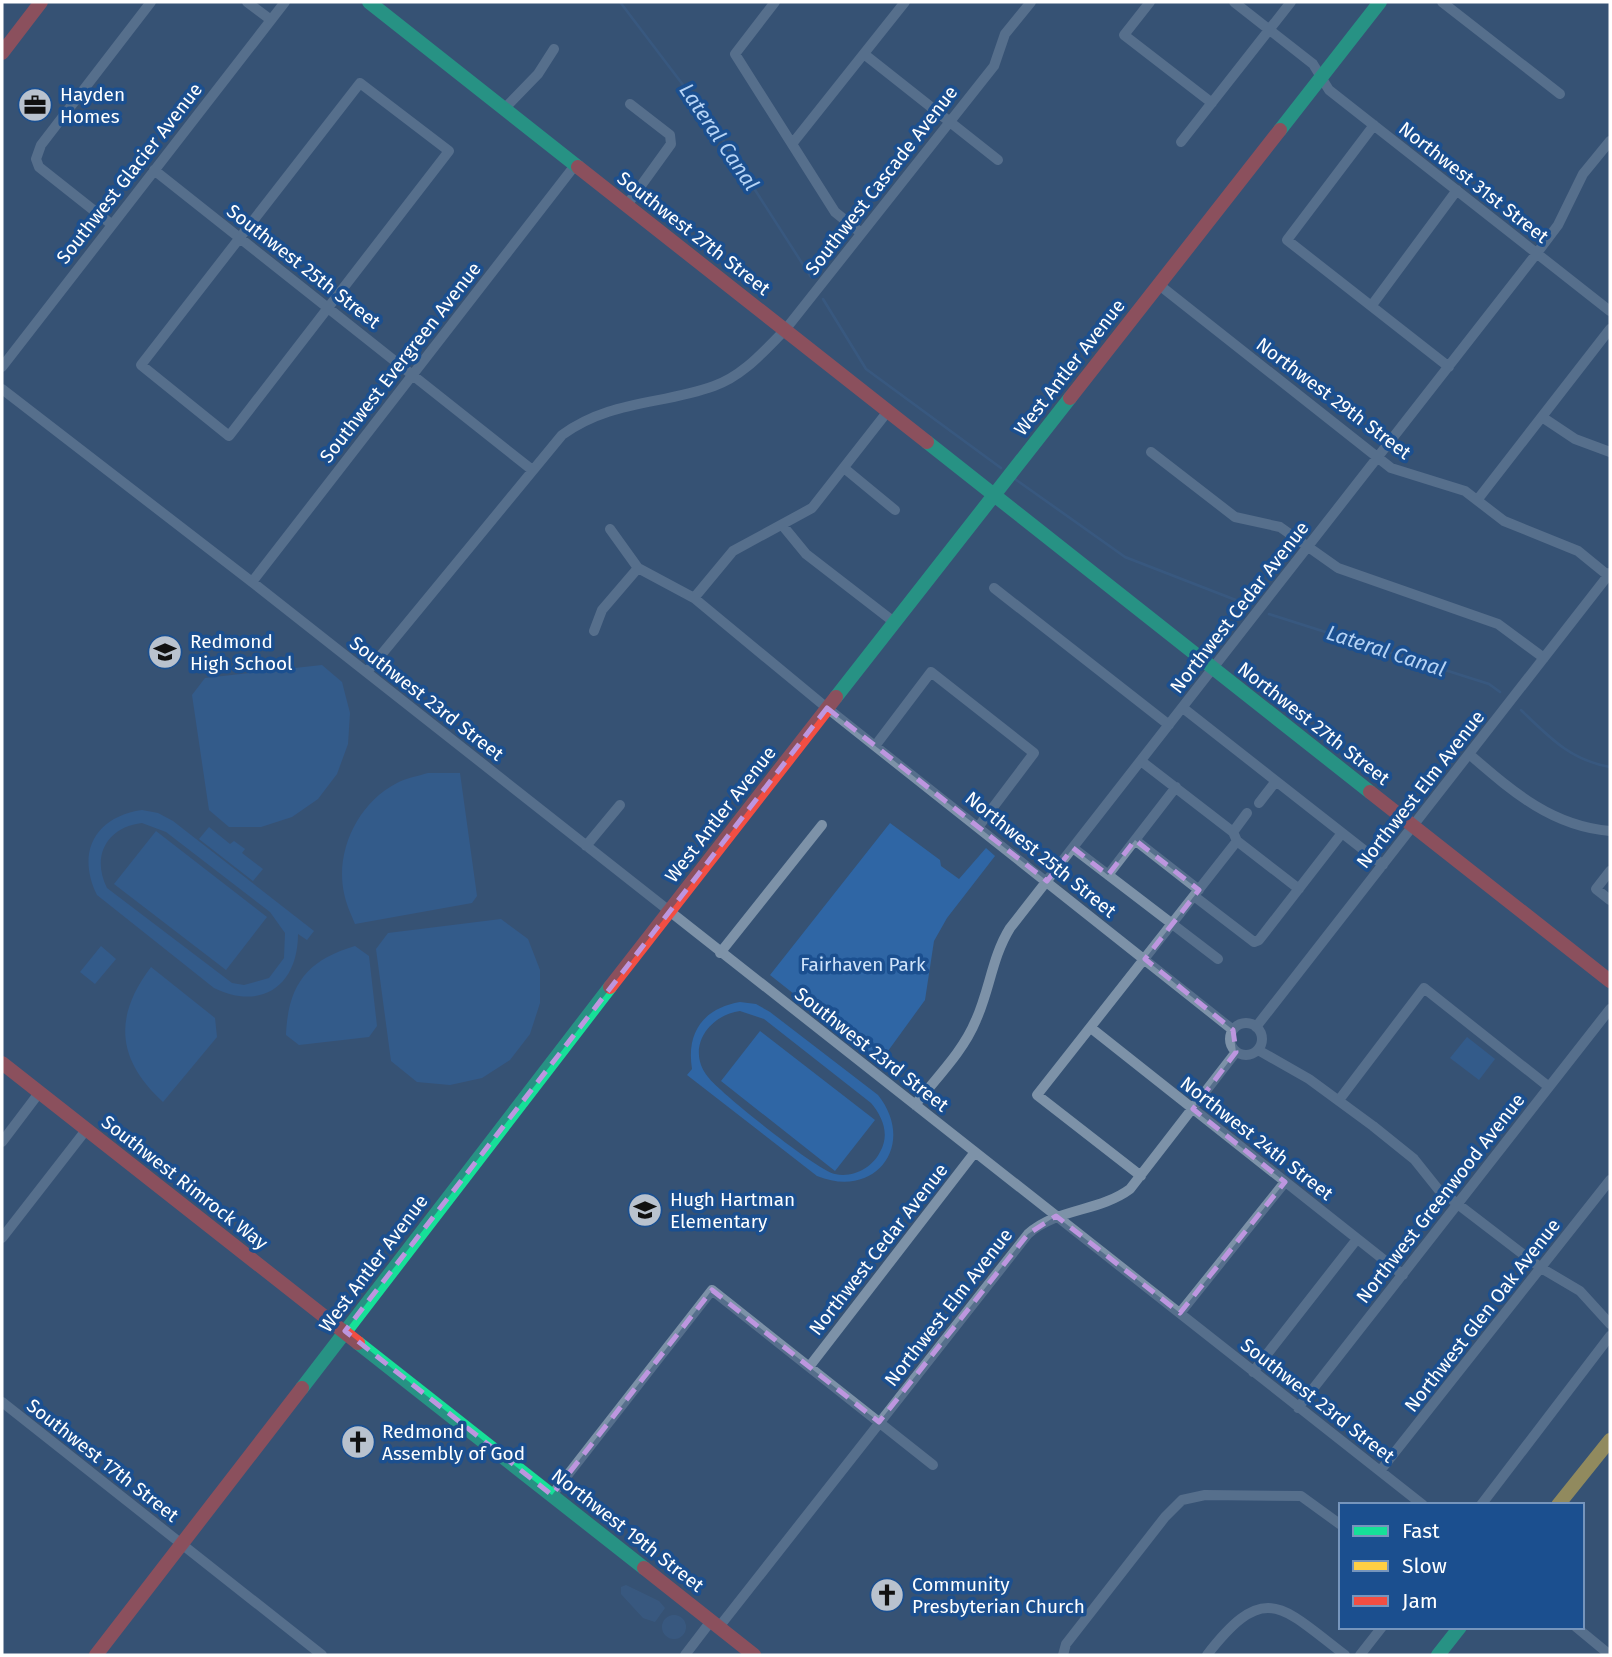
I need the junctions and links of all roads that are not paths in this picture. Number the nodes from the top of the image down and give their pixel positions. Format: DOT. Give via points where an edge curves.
graph roads {
  1 [pos="41,2"];
  2 [pos="151,2"];
  3 [pos="247,2"];
  4 [pos="285,2"];
  5 [pos="371,2"];
  6 [pos="775,2"];
  7 [pos="905,2"];
  8 [pos="1031,2"];
  9 [pos="1150,2"];
  10 [pos="1234,2"];
  11 [pos="1291,2"];
  12 [pos="1380,2"];
  13 [pos="1441,2"];
  14 [pos="271,20"];
  15 [pos="1269,29"];
  16 [pos="554,49"];
  17 [pos="2,53"];
  18 [pos="864,54"];
  19 [pos="1322,75"];
  20 [pos="1560,94"];
  21 [pos="1212,103"];
  22 [pos="630,104"];
  23 [pos="505,108"];
  24 [pos="950,122"];
  25 [pos="1374,125"];
  26 [pos="1610,141"];
  27 [pos="1181,142"];
  28 [pos="792,144"];
  29 [pos="998,160"];
  30 [pos="576,164"];
  31 [pos="154,170"];
  32 [pos="1457,190"];
  33 [pos="627,205"];
  34 [pos="111,224"];
  35 [pos="861,233"];
  36 [pos="240,237"];
  37 [pos="1537,253"];
  38 [pos="1158,284"];
  39 [pos="1372,305"];
  40 [pos="328,307"];
  41 [pos="1610,311"];
  42 [pos="1610,329"];
  43 [pos="785,330"];
  44 [pos="2,367"];
  45 [pos="1449,367"];
  46 [pos="412,374"];
  47 [pos="2,388"];
  48 [pos="888,411"];
  49 [pos="1542,417"];
  50 [pos="1151,452"];
  51 [pos="1610,452"];
  52 [pos="1377,458"];
  53 [pos="844,468"];
  54 [pos="531,469"];
  55 [pos="994,495"];
  56 [pos="1478,499"];
  57 [pos="895,510"];
  58 [pos="783,526"];
  59 [pos="610,529"];
  60 [pos="1309,546"];
  61 [pos="638,568"];
  62 [pos="1610,575"];
  63 [pos="252,582"];
  64 [pos="994,587"];
  65 [pos="694,598"];
  66 [pos="894,622"];
  67 [pos="594,631"];
  68 [pos="1544,659"];
  69 [pos="1214,669"];
  70 [pos="367,673"];
  71 [pos="827,708"];
  72 [pos="1183,708"];
  73 [pos="1169,725"];
  74 [pos="875,746"];
  75 [pos="1469,754"];
  76 [pos="1141,761"];
  77 [pos="1276,782"];
  78 [pos="1176,788"];
  79 [pos="1259,803"];
  80 [pos="620,805"];
  81 [pos="1247,813"];
  82 [pos="822,825"];
  83 [pos="979,826"];
  84 [pos="1413,826"];
  85 [pos="1610,831"];
  86 [pos="1342,833"];
  87 [pos="1235,836"];
  88 [pos="1135,840"];
  89 [pos="586,846"];
  90 [pos="1073,848"];
  91 [pos="1383,865"];
  92 [pos="1610,871"];
  93 [pos="1108,875"];
  94 [pos="1047,881"];
  95 [pos="1299,889"];
  96 [pos="1197,893"];
  97 [pos="1610,900"];
  98 [pos="668,912"];
  99 [pos="1173,924"];
  100 [pos="720,953"];
  101 [pos="1145,959"];
  102 [pos="1218,959"];
  103 [pos="1610,981"];
  104 [pos="1610,1009"];
  105 [pos="1256,1027"];
  106 [pos="1091,1028"];
  107 [pos="1233,1030"];
  108 [pos="1258,1050"];
  109 [pos="1236,1052"];
  110 [pos="2,1063"];
  111 [pos="1549,1087"];
  112 [pos="39,1093"];
  113 [pos="1339,1100"];
  114 [pos="915,1105"];
  115 [pos="1193,1109"];
  116 [pos="86,1129"];
  117 [pos="2,1142"];
  118 [pos="975,1152"];
  119 [pos="1141,1176"];
  120 [pos="1610,1180"];
  121 [pos="1285,1182"];
  122 [pos="1457,1205"];
  123 [pos="1056,1216"];
  124 [pos="2,1238"];
  125 [pos="1357,1239"];
  126 [pos="1541,1268"];
  127 [pos="1402,1275"];
  128 [pos="1180,1313"];
  129 [pos="1610,1324"];
  130 [pos="345,1331"];
  131 [pos="1610,1336"];
  132 [pos="808,1367"];
  133 [pos="1253,1372"];
  134 [pos="2,1402"];
  135 [pos="1298,1408"];
  136 [pos="879,1422"];
  137 [pos="1610,1440"];
  138 [pos="933,1465"];
  139 [pos="1380,1471"];
  140 [pos="552,1495"];
  141 [pos="1420,1503"];
  142 [pos="1483,1503"];
  143 [pos="1560,1503"];
  144 [pos="1339,1524"];
  145 [pos="183,1545"];
  146 [pos="715,1624"];
  147 [pos="1380,1629"];
  148 [pos="1458,1629"];
  149 [pos="1578,1629"];
  150 [pos="96,1655"];
  151 [pos="321,1655"];
  152 [pos="685,1655"];
  153 [pos="754,1655"];
  154 [pos="1063,1655"];
  155 [pos="1207,1655"];
  156 [pos="1345,1655"];
  157 [pos="1360,1655"];
  158 [pos="1438,1655"];
  159 [pos="1610,1655"];
  1 -- 17 [label="main road"];
  2 -- 34 [label="street" via="41,145 36,159 39,167"];
  3 -- 14 [label="street"];
  4 -- 14 [label="street, Southwest Glacier Avenue"];
  5 -- 23 [label="main road, Southwest 27th Street"];
  6 -- 28 [label="street" via="735,54"];
  7 -- 18 [label="street"];
  8 -- 24 [label="street, Southwest Cascade Avenue" via="1005,34 994,66"];
  9 -- 21 [label="street" via="1124,35"];
  10 -- 15 [label="street, Northwest 31st Street"];
  11 -- 15 [label="street"];
  12 -- 19 [label="main road, West Antler Avenue"];
  13 -- 20 [label="street"];
  14 -- 31 [label="street, Southwest Glacier Avenue"];
  15 -- 19 [label="street, Northwest 31st Street"];
  15 -- 21 [label="street"];
  16 -- 23 [label="street" via="538,74"];
  18 -- 24 [label="street"];
  18 -- 28 [label="street"];
  19 -- 25 [label="street, Northwest 31st Street" via="1329,90"];
  19 -- 38 [label="main road, West Antler Avenue"];
  21 -- 27 [label="street"];
  22 -- 33 [label="street" via="666,131 671,144"];
  23 -- 30 [label="main road, Southwest 27th Street"];
  24 -- 29 [label="street"];
  24 -- 35 [label="street, Southwest Cascade Avenue"];
  25 -- 32 [label="street, Northwest 31st Street"];
  25 -- 39 [label="street" via="1287,240"];
  26 -- 37 [label="street, Northwest Cedar Avenue" via="1583,174 1558,225"];
  28 -- 35 [label="street" via="835,212"];
  30 -- 33 [label="main road, Southwest 27th Street"];
  30 -- 46 [label="street, Southwest Evergreen Avenue"];
  31 -- 34 [label="street, Southwest Glacier Avenue"];
  31 -- 36 [label="street, Southwest 25th Street"];
  32 -- 37 [label="street, Northwest 31st Street"];
  32 -- 39 [label="street"];
  33 -- 43 [label="main road, Southwest 27th Street"];
  34 -- 44 [label="street, Southwest Glacier Avenue"];
  35 -- 43 [label="street, Southwest Cascade Avenue"];
  36 -- 40 [label="street, Southwest 25th Street"];
  36 -- 40 [label="street" via="141,365 192,407 229,436"];
  36 -- 40 [label="street" via="360,83 403,114 449,151"];
  37 -- 41 [label="street, Northwest 31st Street"];
  37 -- 45 [label="street, Northwest Cedar Avenue"];
  38 -- 52 [label="street, Northwest 29th Street"];
  38 -- 55 [label="main road, West Antler Avenue"];
  39 -- 45 [label="street"];
  40 -- 46 [label="street, Southwest 25th Street"];
  42 -- 49 [label="street"];
  43 -- 48 [label="main road, Southwest 27th Street"];
  43 -- 54 [label="street, Southwest Cascade Avenue" via="746,369 715,386 605,411 582,421 562,435"];
  45 -- 52 [label="street, Northwest Cedar Avenue"];
  46 -- 54 [label="street, Southwest 25th Street"];
  46 -- 63 [label="street, Southwest Evergreen Avenue"];
  47 -- 63 [label="street, Southwest 23rd Street"];
  48 -- 53 [label="street"];
  48 -- 55 [label="main road, Southwest 27th Street"];
  49 -- 51 [label="street" via="1575,439"];
  49 -- 56 [label="street"];
  50 -- 60 [label="street" via="1235,517 1280,527"];
  52 -- 56 [label="street, Northwest 29th Street" via="1408,476 1465,491"];
  52 -- 60 [label="street, Northwest Cedar Avenue"];
  53 -- 57 [label="street"];
  53 -- 58 [label="street" via="812,509"];
  54 -- 70 [label="street, Southwest Cascade Avenue"];
  55 -- 66 [label="main road, West Antler Avenue"];
  55 -- 69 [label="main road, Northwest 27th Street"];
  56 -- 62 [label="street, Northwest 29th Street" via="1504,521 1578,551"];
  58 -- 65 [label="street" via="733,551"];
  58 -- 66 [label="street" via="806,554"];
  59 -- 61 [label="street"];
  60 -- 68 [label="street" via="1338,568 1498,624"];
  60 -- 69 [label="street, Northwest Cedar Avenue"];
  61 -- 65 [label="street"];
  61 -- 67 [label="street" via="602,610"];
  62 -- 68 [label="street, Northwest Elm Avenue"];
  63 -- 70 [label="street, Southwest 23rd Street"];
  64 -- 73 [label="street"];
  65 -- 71 [label="street"];
  66 -- 71 [label="main road, West Antler Avenue"];
  68 -- 75 [label="street, Northwest Elm Avenue"];
  69 -- 72 [label="street, Northwest Cedar Avenue"];
  69 -- 84 [label="main road, Northwest 27th Street"];
  70 -- 89 [label="street, Southwest 23rd Street"];
  71 -- 74 [label="street, Northwest 25th Street"];
  71 -- 98 [label="main road, West Antler Avenue"];
  72 -- 73 [label="street, Northwest Cedar Avenue"];
  72 -- 77 [label="street"];
  73 -- 76 [label="street, Northwest Cedar Avenue"];
  74 -- 83 [label="street, Northwest 25th Street"];
  74 -- 83 [label="street" via="931,672 1034,753"];
  75 -- 84 [label="street, Northwest Elm Avenue"];
  75 -- 85 [label="street" via="1518,797 1542,811 1566,822"];
  76 -- 78 [label="street"];
  76 -- 90 [label="street, Northwest Cedar Avenue"];
  77 -- 79 [label="street"];
  77 -- 86 [label="street"];
  78 -- 87 [label="street"];
  78 -- 88 [label="street"];
  80 -- 89 [label="street"];
  81 -- 87 [label="street"];
  82 -- 100 [label="street"];
  83 -- 94 [label="street, Northwest 25th Street"];
  84 -- 91 [label="street, Northwest Elm Avenue"];
  84 -- 103 [label="main road, Northwest 27th Street"];
  86 -- 91 [label="street"];
  86 -- 95 [label="street"];
  87 -- 95 [label="street"];
  87 -- 96 [label="street"];
  88 -- 93 [label="street"];
  88 -- 96 [label="street"];
  89 -- 98 [label="street, Southwest 23rd Street"];
  90 -- 93 [label="street"];
  90 -- 94 [label="street, Northwest Cedar Avenue"];
  91 -- 105 [label="street, Northwest Elm Avenue"];
  92 -- 97 [label="street" via="1597,889"];
  93 -- 99 [label="street"];
  94 -- 101 [label="street, Northwest 25th Street"];
  94 -- 114 [label="street, Northwest Cedar Avenue" via="1000,944 966,1042"];
  95 -- 96 [label="street" via="1254,942"];
  96 -- 99 [label="street"];
  98 -- 100 [label="street, Southwest 23rd Street"];
  98 -- 130 [label="main road, West Antler Avenue"];
  99 -- 101 [label="street"];
  99 -- 102 [label="street"];
  100 -- 114 [label="street, Southwest 23rd Street"];
  101 -- 106 [label="street"];
  101 -- 107 [label="street, Northwest 25th Street"];
  104 -- 111 [label="street, Northwest Greenwood Avenue"];
  105 -- 107 [label="street" via="1241,1024"];
  105 -- 108 [label="street" via="1262,1040"];
  106 -- 115 [label="street, Northwest 24th Street"];
  106 -- 119 [label="street" via="1037,1095"];
  107 -- 109 [label="street" via="1230,1044"];
  108 -- 109 [label="street" via="1245,1055"];
  108 -- 113 [label="street"];
  109 -- 115 [label="street, Northwest Elm Avenue"];
  110 -- 112 [label="main road, Southwest Rimrock Way"];
  111 -- 113 [label="street" via="1424,988"];
  111 -- 122 [label="street, Northwest Greenwood Avenue"];
  112 -- 116 [label="main road, Southwest Rimrock Way"];
  112 -- 117 [label="street"];
  113 -- 122 [label="street" via="1415,1159 1431,1182"];
  114 -- 118 [label="street, Southwest 23rd Street"];
  115 -- 119 [label="street, Northwest Elm Avenue"];
  115 -- 121 [label="street, Northwest 24th Street"];
  116 -- 124 [label="street"];
  116 -- 130 [label="main road, Southwest Rimrock Way"];
  118 -- 123 [label="street, Southwest 23rd Street"];
  118 -- 132 [label="street, Northwest Cedar Avenue"];
  119 -- 123 [label="street, Northwest Elm Avenue" via="1118,1197"];
  120 -- 126 [label="street, Northwest Glen Oak Avenue"];
  121 -- 125 [label="street, Northwest 24th Street"];
  121 -- 128 [label="street"];
  122 -- 126 [label="street"];
  122 -- 127 [label="street, Northwest Greenwood Avenue"];
  123 -- 128 [label="street, Southwest 23rd Street"];
  123 -- 136 [label="street, Northwest Elm Avenue" via="1028,1234"];
  125 -- 127 [label="street, Northwest 24th Street"];
  125 -- 133 [label="street"];
  126 -- 129 [label="street" via="1580,1292"];
  126 -- 139 [label="street, Northwest Glen Oak Avenue"];
  127 -- 135 [label="street, Northwest Greenwood Avenue"];
  128 -- 133 [label="street, Southwest 23rd Street"];
  130 -- 140 [label="main road, Northwest 19th Street"];
  130 -- 145 [label="main road, West Antler Avenue"];
  131 -- 142 [label="street"];
  132 -- 136 [label="street"];
  132 -- 140 [label="street" via="712,1290"];
  133 -- 135 [label="street, Southwest 23rd Street"];
  134 -- 145 [label="street, Southwest 17th Street"];
  135 -- 139 [label="street, Southwest 23rd Street"];
  136 -- 138 [label="street"];
  136 -- 146 [label="street, Northwest Elm Avenue"];
  137 -- 143 [label="main road"];
  139 -- 141 [label="street, Southwest 23rd Street"];
  140 -- 146 [label="main road, Northwest 19th Street"];
  144 -- 154 [label="street" via="1301,1496 1205,1495 1182,1500 1066,1644"];
  145 -- 150 [label="main road, West Antler Avenue"];
  145 -- 151 [label="street, Southwest 17th Street"];
  146 -- 152 [label="street, Northwest Elm Avenue"];
  146 -- 153 [label="main road, Northwest 19th Street"];
  147 -- 157 [label="street"];
  148 -- 158 [label="main road"];
  149 -- 159 [label="street"];
  155 -- 156 [label="street" via="1230,1625 1253,1609 1275,1609 1289,1612"];
}
